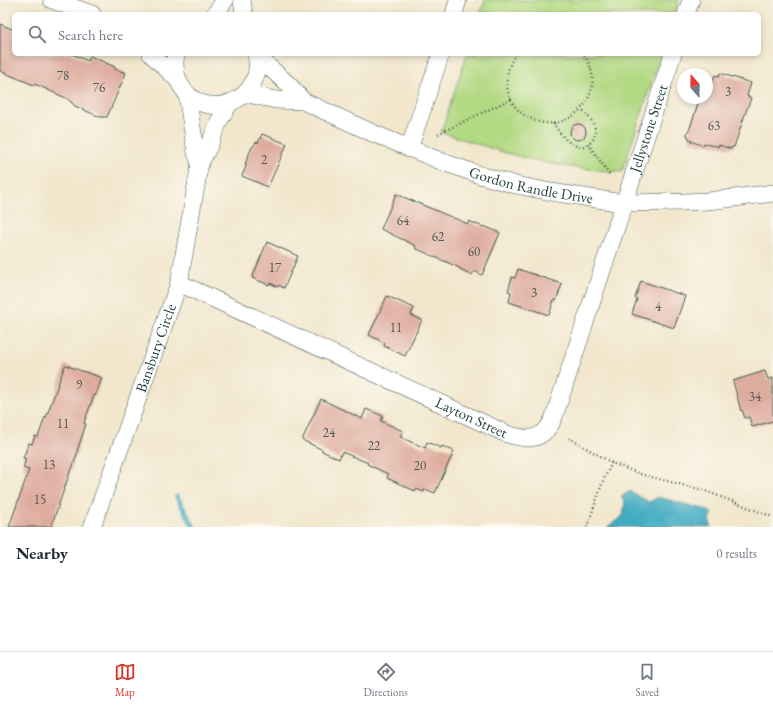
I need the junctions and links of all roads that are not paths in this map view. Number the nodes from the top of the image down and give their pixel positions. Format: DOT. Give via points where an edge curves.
graph roads {
  1 [pos="52,0"];
  2 [pos="225,0"];
  3 [pos="242,0"];
  4 [pos="458,0"];
  5 [pos="691,0"];
  6 [pos="86,12"];
  7 [pos="216,12"];
  8 [pos="244,12"];
  9 [pos="455,12"];
  10 [pos="687,12"];
  11 [pos="153,56"];
  12 [pos="176,56"];
  13 [pos="256,56"];
  14 [pos="257,56"];
  15 [pos="440,56"];
  16 [pos="672,56"];
  17 [pos="178,80"];
  18 [pos="246,93"];
  19 [pos="187,94"];
  20 [pos="303,101"];
  21 [pos="230,104"];
  22 [pos="409,149"];
  23 [pos="200,163"];
  24 [pos="773,192"];
  25 [pos="624,203"];
  26 [pos="178,283"];
  27 [pos="92,527"];
  1 -- 6 [label="street"];
  2 -- 7 [label="street"];
  3 -- 8 [label="street"];
  4 -- 9 [label="street"];
  5 -- 10 [label="street"];
  11 -- 17 [label="street"];
  12 -- 17 [label="street"];
  13 -- 18 [label="street" via="258,65 255,80"];
  14 -- 20 [label="street, Gordon Randle Drive"];
  15 -- 22 [label="street"];
  16 -- 25 [label="street, Jellystone Street"];
  17 -- 19 [label="street"];
  18 -- 20 [label="street, Gordon Randle Drive" via="276,100"];
  18 -- 21 [label="street"];
  19 -- 21 [label="street" via="207,105"];
  19 -- 23 [label="street, Bansbury Circle" via="196,153"];
  20 -- 22 [label="street, Gordon Randle Drive"];
  21 -- 23 [label="street, Bansbury Circle" via="219,121"];
  22 -- 25 [label="street, Gordon Randle Drive" via="480,175 516,185"];
  23 -- 26 [label="street, Bansbury Circle"];
  24 -- 25 [label="street, Gordon Randle Drive" via="708,201"];
  25 -- 26 [label="street, Layton Street" via="551,424 539,436 528,438 508,434"];
  26 -- 27 [label="street, Bansbury Circle"];
}
